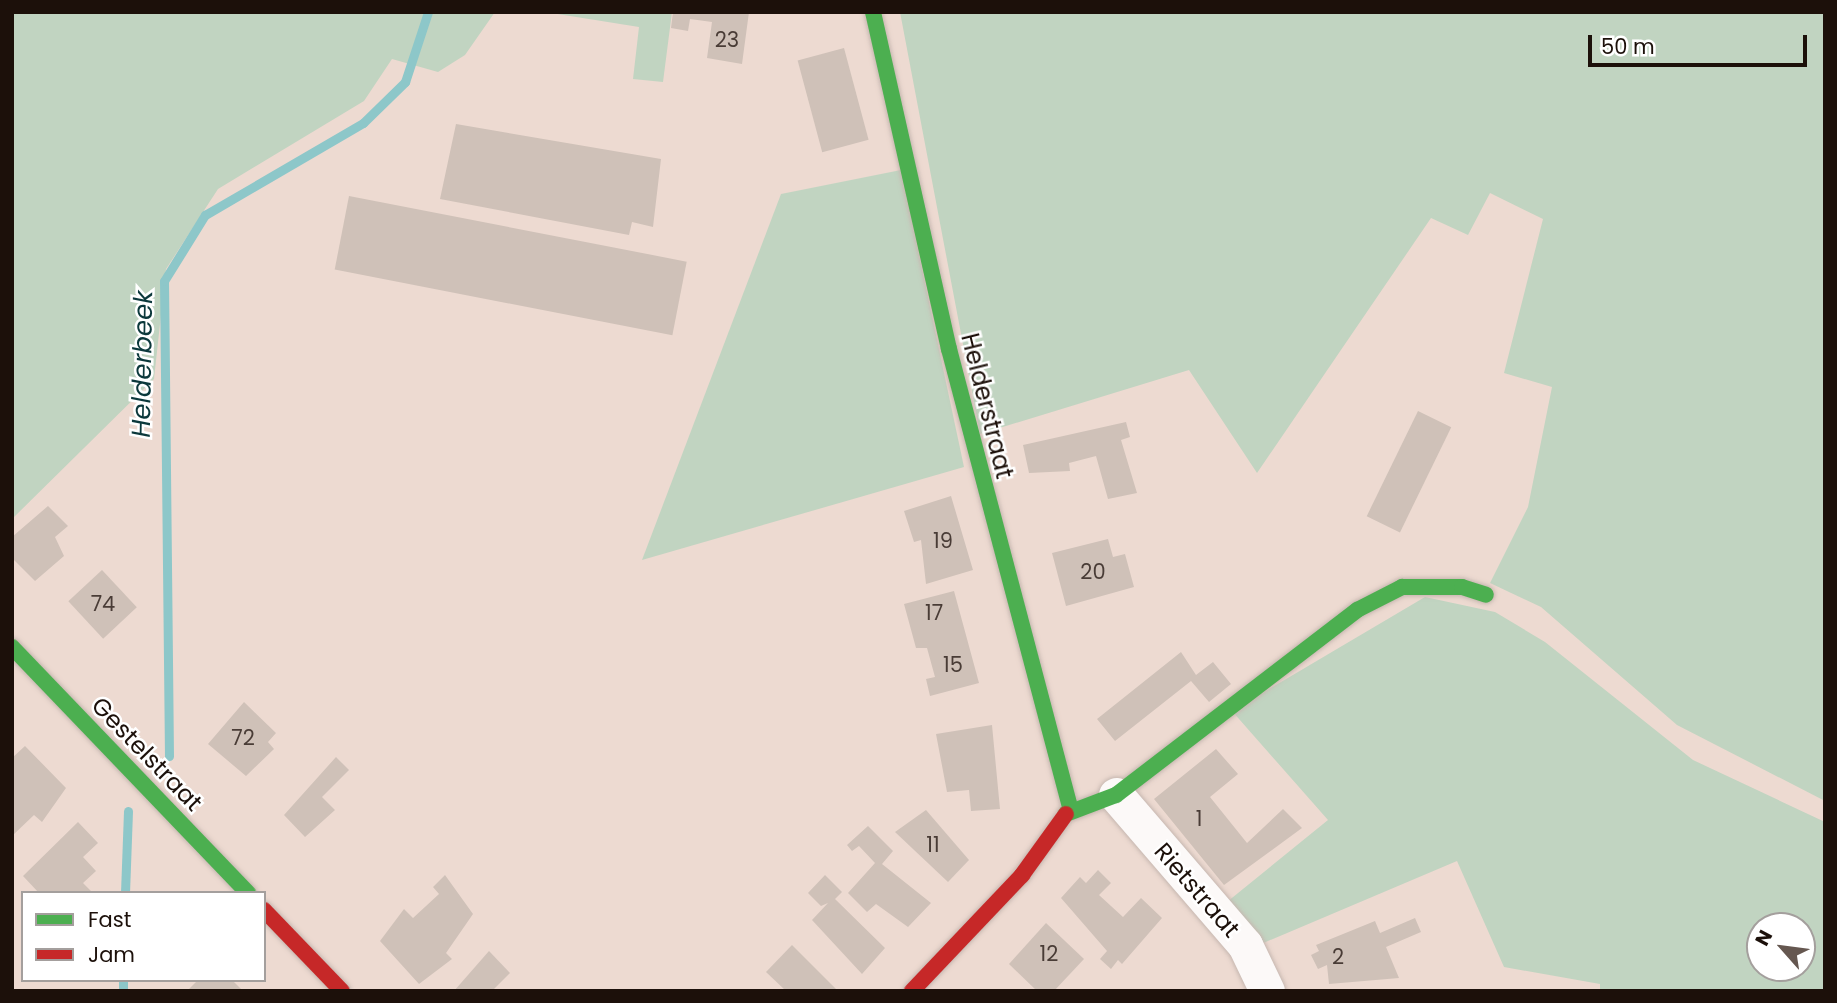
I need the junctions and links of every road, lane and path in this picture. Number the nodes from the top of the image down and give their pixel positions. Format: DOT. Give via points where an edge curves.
graph roads {
  1 [pos="873,12"];
  2 [pos="1486,595"];
  3 [pos="12,647"];
  4 [pos="1116,794"];
  5 [pos="1070,808"];
  6 [pos="246,891"];
  7 [pos="266,912"];
  8 [pos="342,991"];
  9 [pos="912,991"];
  10 [pos="1267,991"];
  1 -- 5 [label="street, Helderstraat" via="949,349"];
  2 -- 4 [label="street" via="1462,587 1402,587 1357,610"];
  3 -- 6 [label="street, Gestelstraat"];
  4 -- 5 [label="street"];
  4 -- 10 [label="street, Rietstraat" via="1245,945"];
  5 -- 9 [label="street" via="1022,875"];
  7 -- 8 [label="street"];
}
